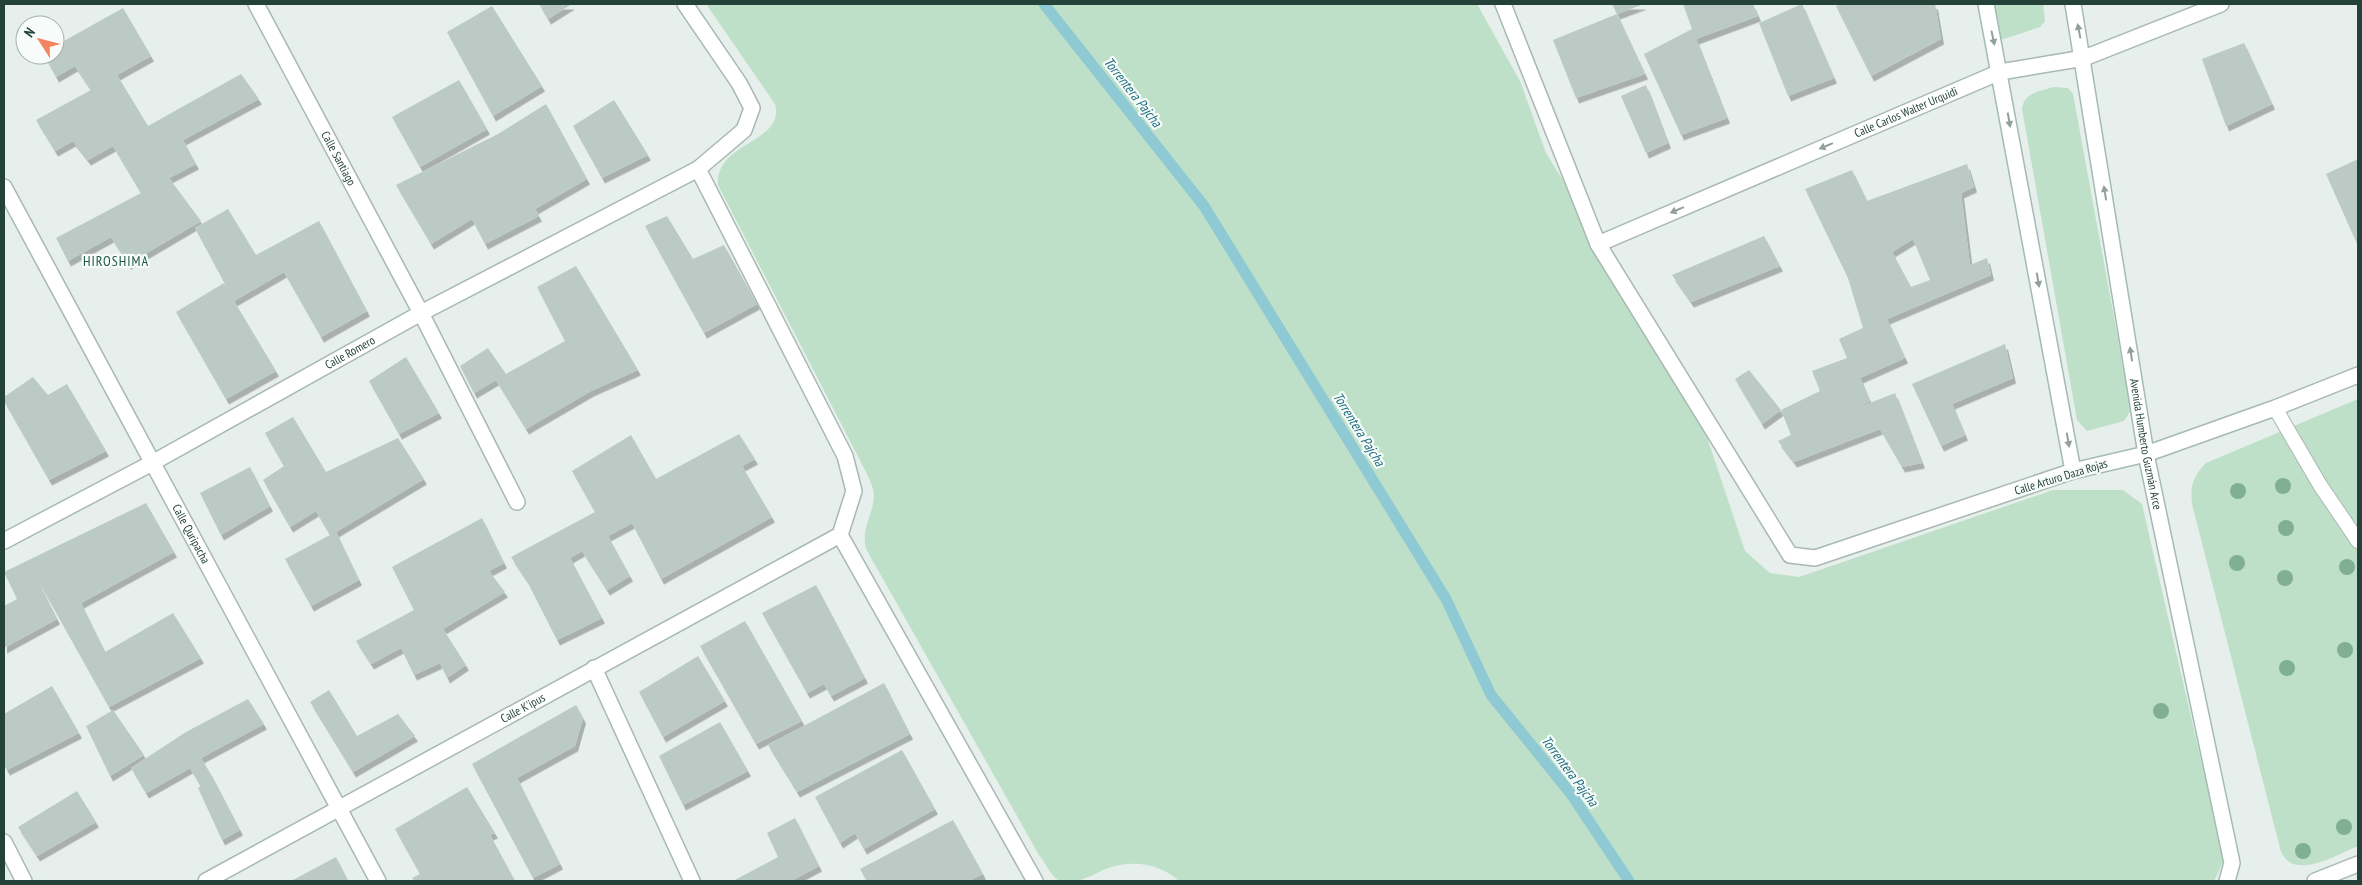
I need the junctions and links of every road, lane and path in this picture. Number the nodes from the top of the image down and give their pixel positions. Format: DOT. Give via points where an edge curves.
graph roads {
  1 [pos="256,4"];
  2 [pos="685,4"];
  3 [pos="1503,4"];
  4 [pos="1986,4"];
  5 [pos="2073,4"];
  6 [pos="2221,4"];
  7 [pos="2084,58"];
  8 [pos="2000,72"];
  9 [pos="698,169"];
  10 [pos="4,187"];
  11 [pos="1598,244"];
  12 [pos="421,314"];
  13 [pos="2358,375"];
  14 [pos="2275,408"];
  15 [pos="2146,454"];
  16 [pos="152,463"];
  17 [pos="2073,471"];
  18 [pos="517,502"];
  19 [pos="840,535"];
  20 [pos="2358,540"];
  21 [pos="4,541"];
  22 [pos="594,668"];
  23 [pos="339,809"];
  24 [pos="4,842"];
  25 [pos="2358,864"];
  26 [pos="24,881"];
  27 [pos="206,881"];
  28 [pos="378,881"];
  29 [pos="692,881"];
  30 [pos="1035,881"];
  31 [pos="2227,881"];
  32 [pos="2315,881"];
  1 -- 12 [label="street, Calle Santiago"];
  2 -- 9 [label="street, Calle Romero" via="752,108 744,130"];
  3 -- 11 [label="street"];
  4 -- 8 [label="street, one-way"];
  7 -- 5 [label="street, Avenida Humberto Guzmán Arce, one-way"];
  6 -- 7 [label="street, Calle Carlos Walter Urquidi"];
  7 -- 8 [label="street, Calle Carlos Walter Urquidi"];
  15 -- 7 [label="street, Avenida Humberto Guzmán Arce, one-way"];
  8 -- 11 [label="street, Calle Carlos Walter Urquidi, one-way"];
  8 -- 17 [label="street, one-way"];
  9 -- 12 [label="street, Calle Romero"];
  9 -- 19 [label="street" via="845,456 854,491"];
  10 -- 16 [label="street, Calle Quripacha"];
  11 -- 17 [label="street, Calle Arturo Daza Rojas" via="1790,555 1815,558"];
  12 -- 16 [label="street, Calle Romero"];
  12 -- 18 [label="street, Calle Santiago"];
  13 -- 14 [label="street, Calle Arturo Daza Rojas"];
  14 -- 15 [label="street, Calle Arturo Daza Rojas"];
  14 -- 20 [label="lane"];
  15 -- 17 [label="street, Calle Arturo Daza Rojas"];
  15 -- 31 [label="street, Avenida Humberto Guzmán Arce" via="2232,863"];
  16 -- 21 [label="street, Calle Romero"];
  16 -- 23 [label="street, Calle Quripacha"];
  19 -- 22 [label="street, Calle K'ipus"];
  19 -- 30 [label="street"];
  22 -- 23 [label="street, Calle K'ipus"];
  22 -- 29 [label="street"];
  23 -- 27 [label="street, Calle K'ipus"];
  23 -- 28 [label="street, Calle Quripacha"];
  24 -- 26 [label="street"];
  25 -- 32 [label="street"];
}
